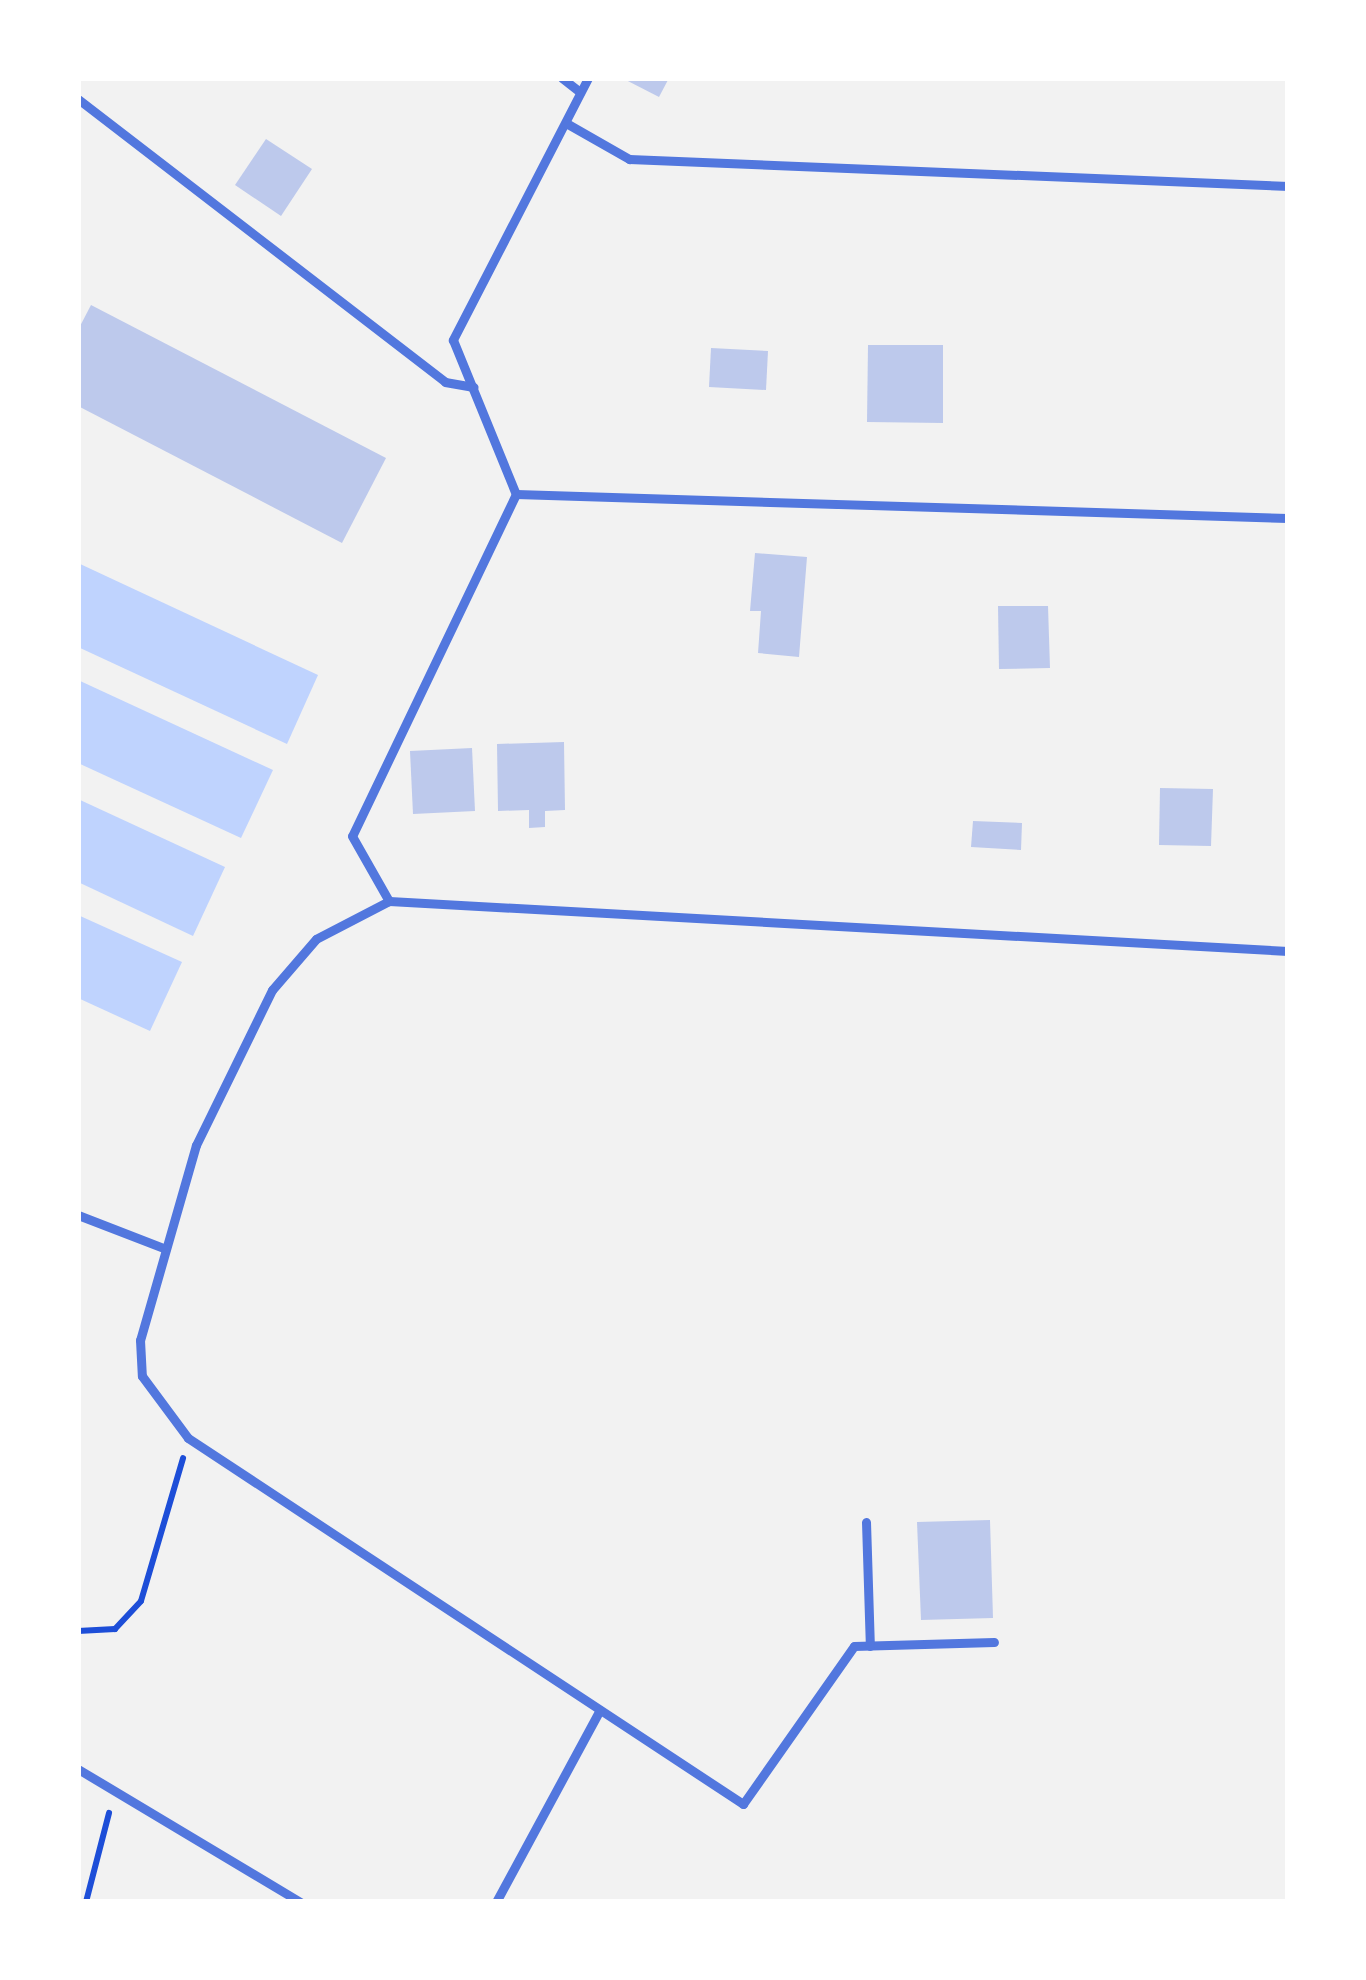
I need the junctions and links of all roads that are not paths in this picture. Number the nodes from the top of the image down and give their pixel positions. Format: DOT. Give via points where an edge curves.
graph roads {
  1 [pos="562,78"];
  2 [pos="587,78"];
  3 [pos="580,92"];
  4 [pos="78,99"];
  5 [pos="566,123"];
  6 [pos="1288,186"];
  7 [pos="474,387"];
  8 [pos="516,494"];
  9 [pos="1288,518"];
  10 [pos="389,901"];
  11 [pos="1288,951"];
  12 [pos="78,1215"];
  13 [pos="166,1249"];
  14 [pos="866,1522"];
  15 [pos="994,1642"];
  16 [pos="870,1646"];
  17 [pos="600,1710"];
  18 [pos="78,1769"];
  19 [pos="300,1902"];
  20 [pos="496,1902"];
  1 -- 3 [label="lane"];
  2 -- 3 [label="lane"];
  3 -- 5 [label="lane"];
  4 -- 7 [label="lane" via="445,382"];
  5 -- 6 [label="lane" via="628,159"];
  5 -- 7 [label="lane" via="453,340"];
  7 -- 8 [label="lane"];
  8 -- 9 [label="lane"];
  8 -- 10 [label="lane" via="352,836"];
  10 -- 11 [label="lane"];
  10 -- 13 [label="lane" via="316,939 272,990 196,1144"];
  12 -- 13 [label="lane"];
  13 -- 17 [label="lane" via="140,1340 142,1376 188,1438"];
  14 -- 16 [label="lane"];
  15 -- 16 [label="lane"];
  16 -- 17 [label="lane" via="854,1646 743,1804"];
  17 -- 20 [label="lane"];
  18 -- 19 [label="lane"];
}
